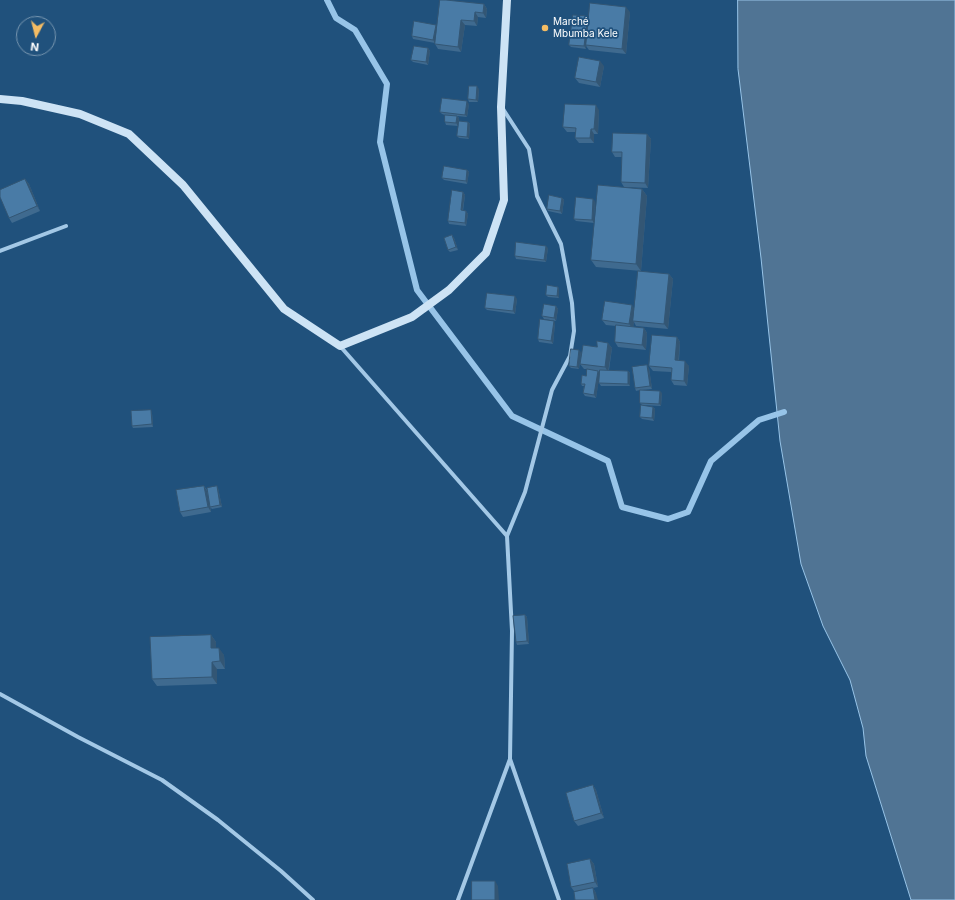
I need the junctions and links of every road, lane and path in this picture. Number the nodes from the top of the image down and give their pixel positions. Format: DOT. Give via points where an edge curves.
graph roads {
  1 [pos="507,0"];
  2 [pos="0,99"];
  3 [pos="501,107"];
  4 [pos="66,226"];
  5 [pos="0,251"];
  6 [pos="340,346"];
  7 [pos="506,536"];
  8 [pos="0,694"];
  9 [pos="510,759"];
  10 [pos="313,900"];
  11 [pos="458,900"];
  12 [pos="559,900"];
  1 -- 3 [label="main road"];
  2 -- 6 [label="main road" via="22,101 80,114 129,134 183,185 284,309"];
  3 -- 6 [label="main road" via="504,200 486,253 449,290 412,318"];
  3 -- 7 [label="street" via="529,148 537,196 561,244 572,303 574,331 570,356 552,390 525,492"];
  4 -- 5 [label="street"];
  6 -- 7 [label="street"];
  7 -- 9 [label="street" via="512,631"];
  8 -- 10 [label="street" via="162,780 223,824"];
  9 -- 11 [label="street"];
  9 -- 12 [label="street"];
}
